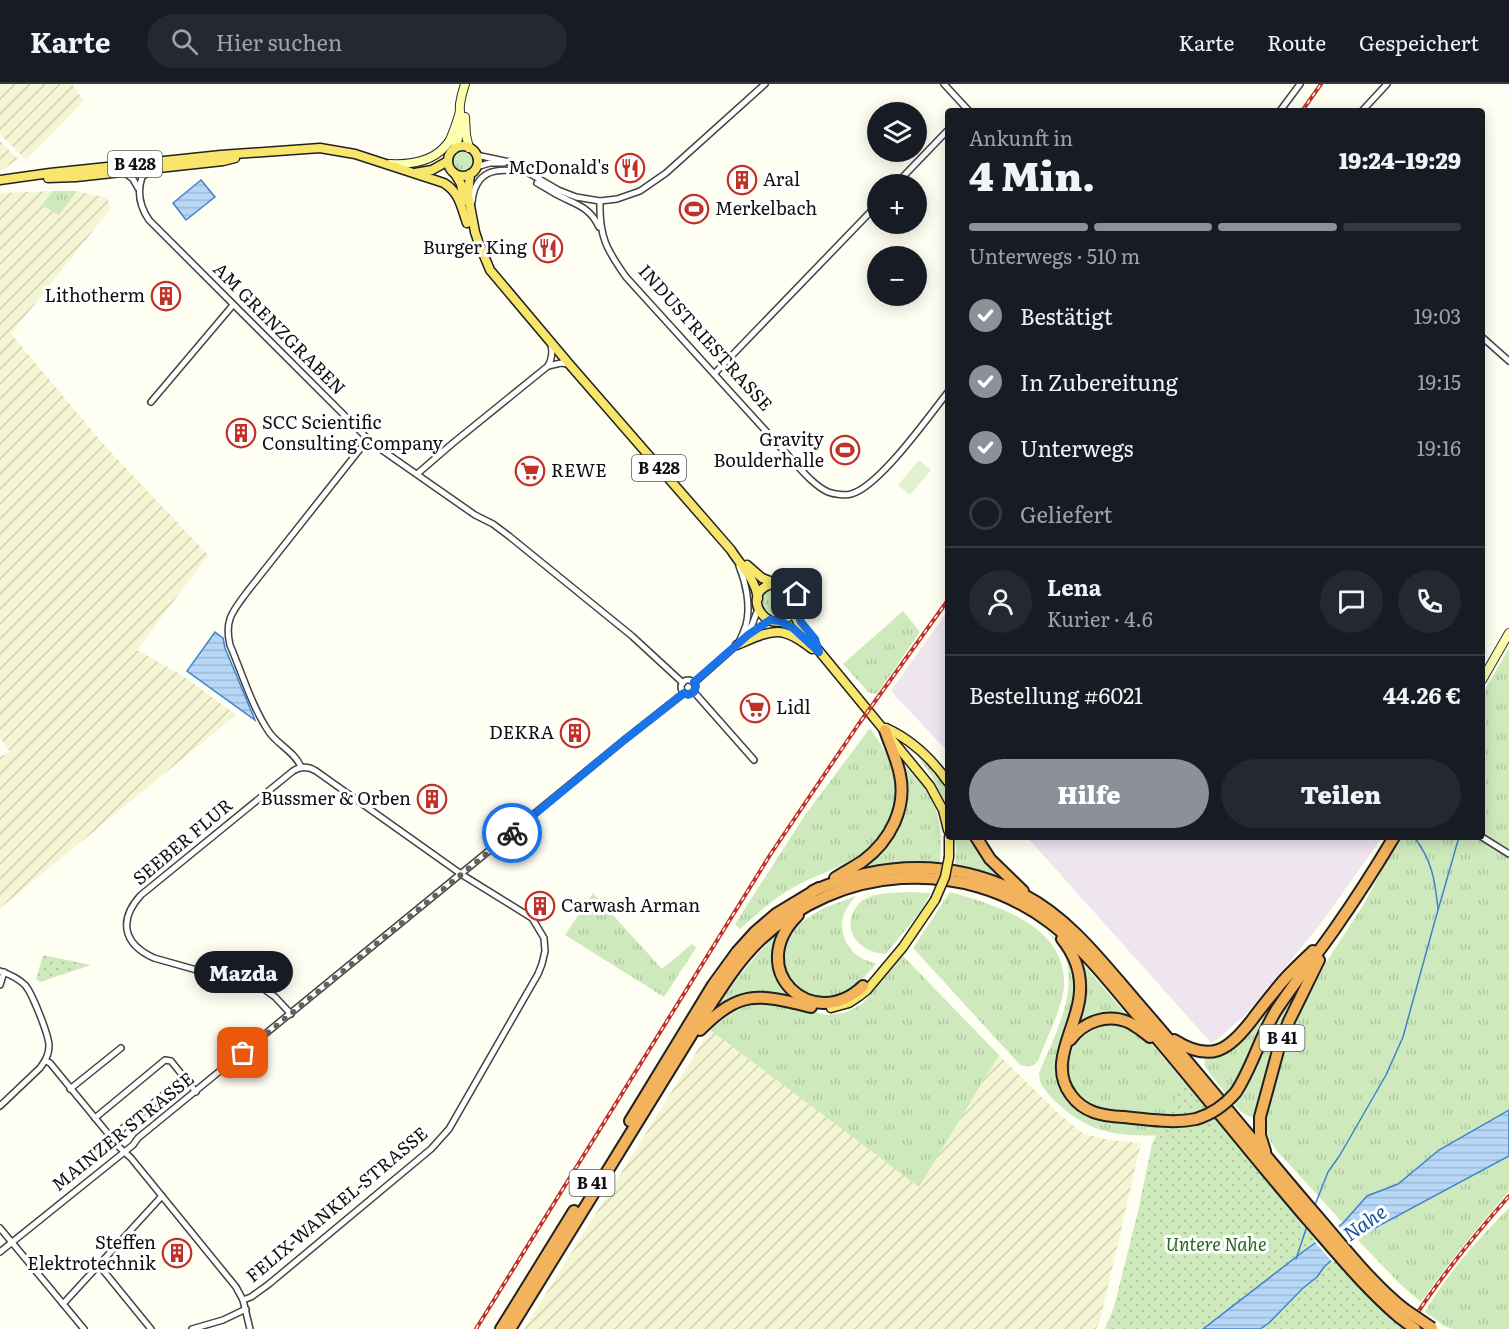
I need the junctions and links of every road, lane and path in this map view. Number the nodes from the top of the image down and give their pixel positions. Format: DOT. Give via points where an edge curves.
graph roads {
  1 [pos="465,84"];
  2 [pos="470,84"];
  3 [pos="765,84"];
  4 [pos="944,84"];
  5 [pos="1300,84"];
  6 [pos="1387,84"];
  7 [pos="965,108"];
  8 [pos="1282,108"];
  9 [pos="1365,108"];
  10 [pos="460,112"];
  11 [pos="945,133"];
  12 [pos="469,148"];
  13 [pos="454,149"];
  14 [pos="253,154"];
  15 [pos="476,155"];
  16 [pos="448,161"];
  17 [pos="382,163"];
  18 [pos="157,168"];
  19 [pos="473,170"];
  20 [pos="118,172"];
  21 [pos="454,173"];
  22 [pos="526,173"];
  23 [pos="416,174"];
  24 [pos="906,174"];
  25 [pos="18,178"];
  26 [pos="0,180"];
  27 [pos="139,191"];
  28 [pos="600,201"];
  29 [pos="867,215"];
  30 [pos="470,223"];
  31 [pos="602,234"];
  32 [pos="233,305"];
  33 [pos="549,340"];
  34 [pos="1485,340"];
  35 [pos="1509,361"];
  36 [pos="570,365"];
  37 [pos="548,366"];
  38 [pos="715,373"];
  39 [pos="945,396"];
  40 [pos="151,402"];
  41 [pos="368,439"];
  42 [pos="417,474"];
  43 [pos="732,551"];
  44 [pos="775,583"];
  45 [pos="758,597"];
  46 [pos="794,608"];
  47 [pos="758,609"];
  48 [pos="770,620"];
  49 [pos="780,621"];
  50 [pos="1509,633"];
  51 [pos="738,645"];
  52 [pos="816,648"];
  53 [pos="826,660"];
  54 [pos="1485,675"];
  55 [pos="694,682"];
  56 [pos="683,683"];
  57 [pos="694,692"];
  58 [pos="684,693"];
  59 [pos="884,728"];
  60 [pos="754,760"];
  61 [pos="301,767"];
  62 [pos="945,778"];
  63 [pos="945,818"];
  64 [pos="1485,839"];
  65 [pos="949,840"];
  66 [pos="978,840"];
  67 [pos="1392,840"];
  68 [pos="1509,854"];
  69 [pos="461,874"];
  70 [pos="812,897"];
  71 [pos="1035,901"];
  72 [pos="926,915"];
  73 [pos="1047,920"];
  74 [pos="1335,928"];
  75 [pos="2,972"];
  76 [pos="0,985"];
  77 [pos="863,986"];
  78 [pos="831,1008"];
  79 [pos="291,1014"];
  80 [pos="1164,1033"];
  81 [pos="689,1041"];
  82 [pos="121,1048"];
  83 [pos="1166,1048"];
  84 [pos="1063,1054"];
  85 [pos="46,1061"];
  86 [pos="185,1077"];
  87 [pos="70,1089"];
  88 [pos="196,1092"];
  89 [pos="0,1106"];
  90 [pos="95,1118"];
  91 [pos="111,1138"];
  92 [pos="124,1152"];
  93 [pos="1267,1157"];
  94 [pos="1280,1180"];
  95 [pos="162,1196"];
  96 [pos="0,1228"];
  97 [pos="12,1242"];
  98 [pos="0,1252"];
  99 [pos="98,1264"];
  100 [pos="243,1300"];
  101 [pos="63,1304"];
  102 [pos="246,1309"];
  103 [pos="1401,1313"];
  104 [pos="1433,1328"];
  105 [pos="84,1329"];
  106 [pos="151,1329"];
  107 [pos="192,1329"];
  108 [pos="250,1329"];
  109 [pos="501,1329"];
  110 [pos="510,1329"];
  111 [pos="1415,1329"];
  1 -- 10 [label="street"];
  2 -- 12 [label="street" via="465,107"];
  3 -- 28 [label="street" via="651,185 617,199"];
  4 -- 7 [label="street"];
  5 -- 8 [label="street"];
  6 -- 9 [label="street"];
  10 -- 13 [label="street"];
  10 -- 17 [label="street" via="449,140 433,156 409,164"];
  11 -- 24 [label="street"];
  12 -- 13 [label="main road"];
  12 -- 15 [label="main road"];
  13 -- 16 [label="main road"];
  14 -- 17 [label="main road, B 428" via="320,148"];
  14 -- 18 [label="main road, B 428"];
  14 -- 25 [label="main road, B 428"];
  15 -- 19 [label="main road"];
  15 -- 22 [label="street" via="510,162"];
  16 -- 21 [label="main road"];
  16 -- 23 [label="main road"];
  17 -- 23 [label="main road, B 428"];
  18 -- 20 [label="main road, B 428"];
  18 -- 27 [label="street" via="142,177"];
  19 -- 21 [label="main road" via="463,176"];
  19 -- 22 [label="street" via="498,162"];
  19 -- 30 [label="main road, B 428" via="468,195"];
  20 -- 25 [label="main road, B 428"];
  20 -- 27 [label="street, AM GRENZGRABEN" via="130,176"];
  21 -- 23 [label="main road, B 428"];
  21 -- 30 [label="main road, B 428" via="461,184"];
  22 -- 28 [label="street" via="576,197"];
  22 -- 30 [label="street" via="506,169 485,175 473,191"];
  22 -- 31 [label="street, INDUSTRIESTRASSE" via="554,194 584,207"];
  23 -- 30 [label="main road, B 428" via="444,183 455,192"];
  25 -- 26 [label="main road, B 428"];
  27 -- 32 [label="street, AM GRENZGRABEN" via="149,220"];
  28 -- 31 [label="street, INDUSTRIESTRASSE"];
  29 -- 38 [label="street"];
  30 -- 33 [label="main road, B 428" via="490,270"];
  31 -- 38 [label="street, INDUSTRIESTRASSE" via="626,277"];
  32 -- 40 [label="street"];
  32 -- 41 [label="street, AM GRENZGRABEN"];
  33 -- 36 [label="main road, B 428"];
  33 -- 37 [label="street" via="553,351"];
  34 -- 35 [label="street"];
  36 -- 37 [label="street"];
  36 -- 43 [label="main road, B 428"];
  37 -- 42 [label="street"];
  38 -- 39 [label="street, INDUSTRIESTRASSE" via="810,479 829,493 849,495 866,487 882,471"];
  41 -- 42 [label="street, AM GRENZGRABEN"];
  41 -- 61 [label="street" via="247,592 229,621 230,645 260,715"];
  42 -- 56 [label="street, AM GRENZGRABEN" via="509,536"];
  43 -- 44 [label="main road, B 428" via="756,574"];
  43 -- 45 [label="main road, B 428" via="751,577"];
  43 -- 51 [label="street" via="742,574 748,611"];
  43 -- 52 [label="main road" via="794,588 799,617 815,639"];
  44 -- 45 [label="main road" via="764,588"];
  44 -- 46 [label="main road" via="791,591"];
  45 -- 47 [label="main road"];
  46 -- 49 [label="main road"];
  46 -- 52 [label="main road" via="801,629"];
  47 -- 48 [label="main road"];
  47 -- 51 [label="street"];
  48 -- 49 [label="main road"];
  48 -- 51 [label="street"];
  49 -- 52 [label="main road"];
  50 -- 54 [label="street"];
  51 -- 53 [label="main road" via="766,633 784,632"];
  51 -- 55 [label="street"];
  52 -- 53 [label="main road"];
  53 -- 59 [label="main road"];
  55 -- 56 [label="street"];
  55 -- 57 [label="street"];
  56 -- 58 [label="street"];
  57 -- 58 [label="street"];
  57 -- 60 [label="street"];
  58 -- 69 [label="street, MAINZER STRASSE"];
  59 -- 62 [label="main road" via="916,746"];
  59 -- 63 [label="main road" via="935,793"];
  59 -- 70 [label="highway, B 41" via="902,784 895,822 869,856"];
  61 -- 69 [label="street" via="316,771"];
  61 -- 79 [label="street, SEEBER FLUR" via="141,895 126,924 132,942 147,955 264,989"];
  64 -- 68 [label="street"];
  65 -- 72 [label="main road, B 41, bridge" via="945,877"];
  66 -- 71 [label="highway" via="995,864"];
  67 -- 74 [label="highway"];
  69 -- 79 [label="street, MAINZER STRASSE"];
  69 -- 100 [label="street, FELIX-WANKEL-STRASSE" via="532,918 544,938 545,951 538,974 448,1129 432,1149 269,1284"];
  70 -- 71 [label="highway, B 41" via="839,881 866,873 921,868 987,879"];
  70 -- 73 [label="highway, B 41" via="874,881 928,878 984,888"];
  70 -- 77 [label="highway, B 41" via="780,941 777,959 785,982 803,998 823,1003 843,999"];
  70 -- 81 [label="highway, B 41" via="746,954"];
  70 -- 109 [label="highway, B 41" via="788,906 765,923 729,962"];
  71 -- 80 [label="highway, B 41" via="1083,940"];
  72 -- 77 [label="main road, B 41"];
  72 -- 78 [label="main road, B 41" via="863,994"];
  73 -- 83 [label="highway, B 41" via="1078,948"];
  73 -- 84 [label="highway" via="1071,953 1080,976 1080,1000"];
  74 -- 80 [label="highway, B 41" via="1285,978 1227,1046 1196,1051"];
  74 -- 84 [label="highway, B 41, bridge" via="1271,1019 1236,1092 1217,1110 1196,1119 1170,1121 1104,1116 1088,1110 1066,1088"];
  74 -- 93 [label="highway, B 41" via="1279,1047 1260,1120"];
  75 -- 76 [label="street"];
  75 -- 85 [label="street" via="21,982 32,996 48,1039"];
  78 -- 81 [label="highway, B 41" via="767,997 746,999 720,1011"];
  79 -- 88 [label="street, MAINZER STRASSE"];
  80 -- 93 [label="highway, B 41"];
  81 -- 110 [label="highway, B 41"];
  82 -- 87 [label="street"];
  83 -- 84 [label="highway" via="1131,1024 1108,1019 1078,1031"];
  83 -- 94 [label="highway, B 41"];
  85 -- 87 [label="street"];
  85 -- 89 [label="street"];
  86 -- 88 [label="street"];
  86 -- 90 [label="street" via="171,1060 165,1060"];
  86 -- 91 [label="street"];
  87 -- 90 [label="street"];
  88 -- 92 [label="street, MAINZER STRASSE"];
  90 -- 91 [label="street"];
  91 -- 92 [label="street"];
  92 -- 95 [label="street"];
  92 -- 97 [label="street, MAINZER STRASSE"];
  93 -- 94 [label="highway, B 41"];
  94 -- 103 [label="highway, B 41"];
  95 -- 99 [label="street"];
  95 -- 100 [label="street"];
  96 -- 97 [label="street"];
  97 -- 98 [label="street, MAINZER STRASSE"];
  97 -- 101 [label="street"];
  99 -- 101 [label="street"];
  99 -- 106 [label="street"];
  100 -- 102 [label="street"];
  101 -- 105 [label="street"];
  102 -- 107 [label="street"];
  102 -- 108 [label="street"];
  103 -- 104 [label="highway, B 41, bridge"];
  103 -- 111 [label="highway, B 41, bridge"];
}
